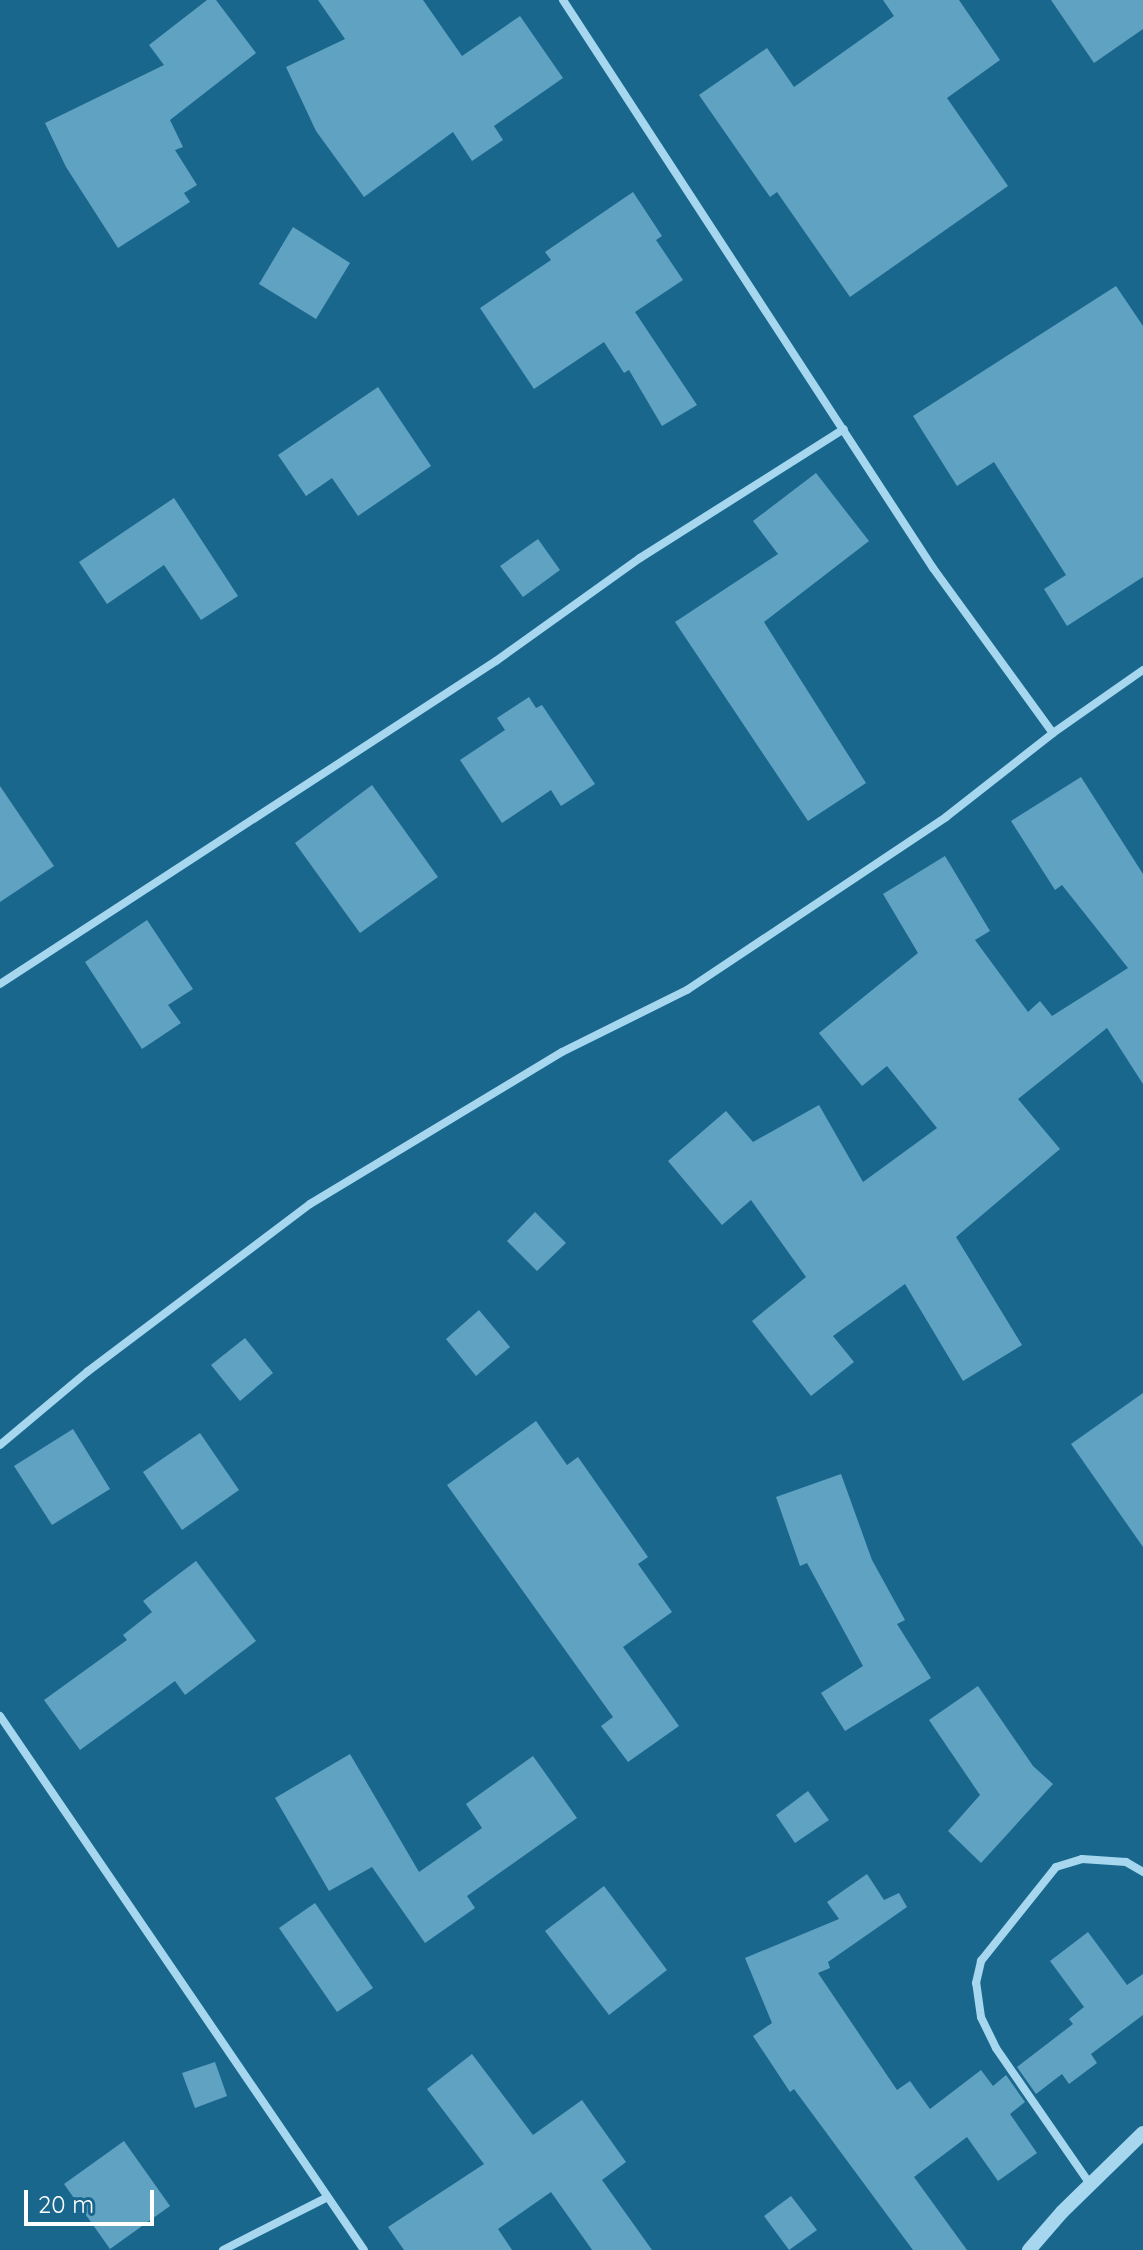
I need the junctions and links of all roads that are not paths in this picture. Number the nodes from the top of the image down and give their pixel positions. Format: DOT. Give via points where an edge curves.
graph roads {
  1 [pos="563,0"];
  2 [pos="844,429"];
  3 [pos="1143,670"];
  4 [pos="1053,733"];
  5 [pos="0,984"];
  6 [pos="0,1445"];
  7 [pos="0,1716"];
  8 [pos="1143,1872"];
  9 [pos="1143,2133"];
  10 [pos="1090,2184"];
  11 [pos="326,2198"];
  12 [pos="223,2250"];
  13 [pos="364,2250"];
  14 [pos="1029,2250"];
  1 -- 2 [label="street"];
  2 -- 4 [label="street" via="933,568"];
  2 -- 5 [label="street" via="640,558 496,661"];
  3 -- 4 [label="street"];
  4 -- 6 [label="street" via="946,817 687,990 562,1052 310,1204 87,1372"];
  7 -- 11 [label="street"];
  8 -- 10 [label="street" via="1126,1862 1082,1859 1056,1867 981,1961 976,1983 981,2017 996,2048"];
  9 -- 10 [label="street"];
  10 -- 14 [label="street"];
  11 -- 12 [label="street"];
  11 -- 13 [label="street"];
}
